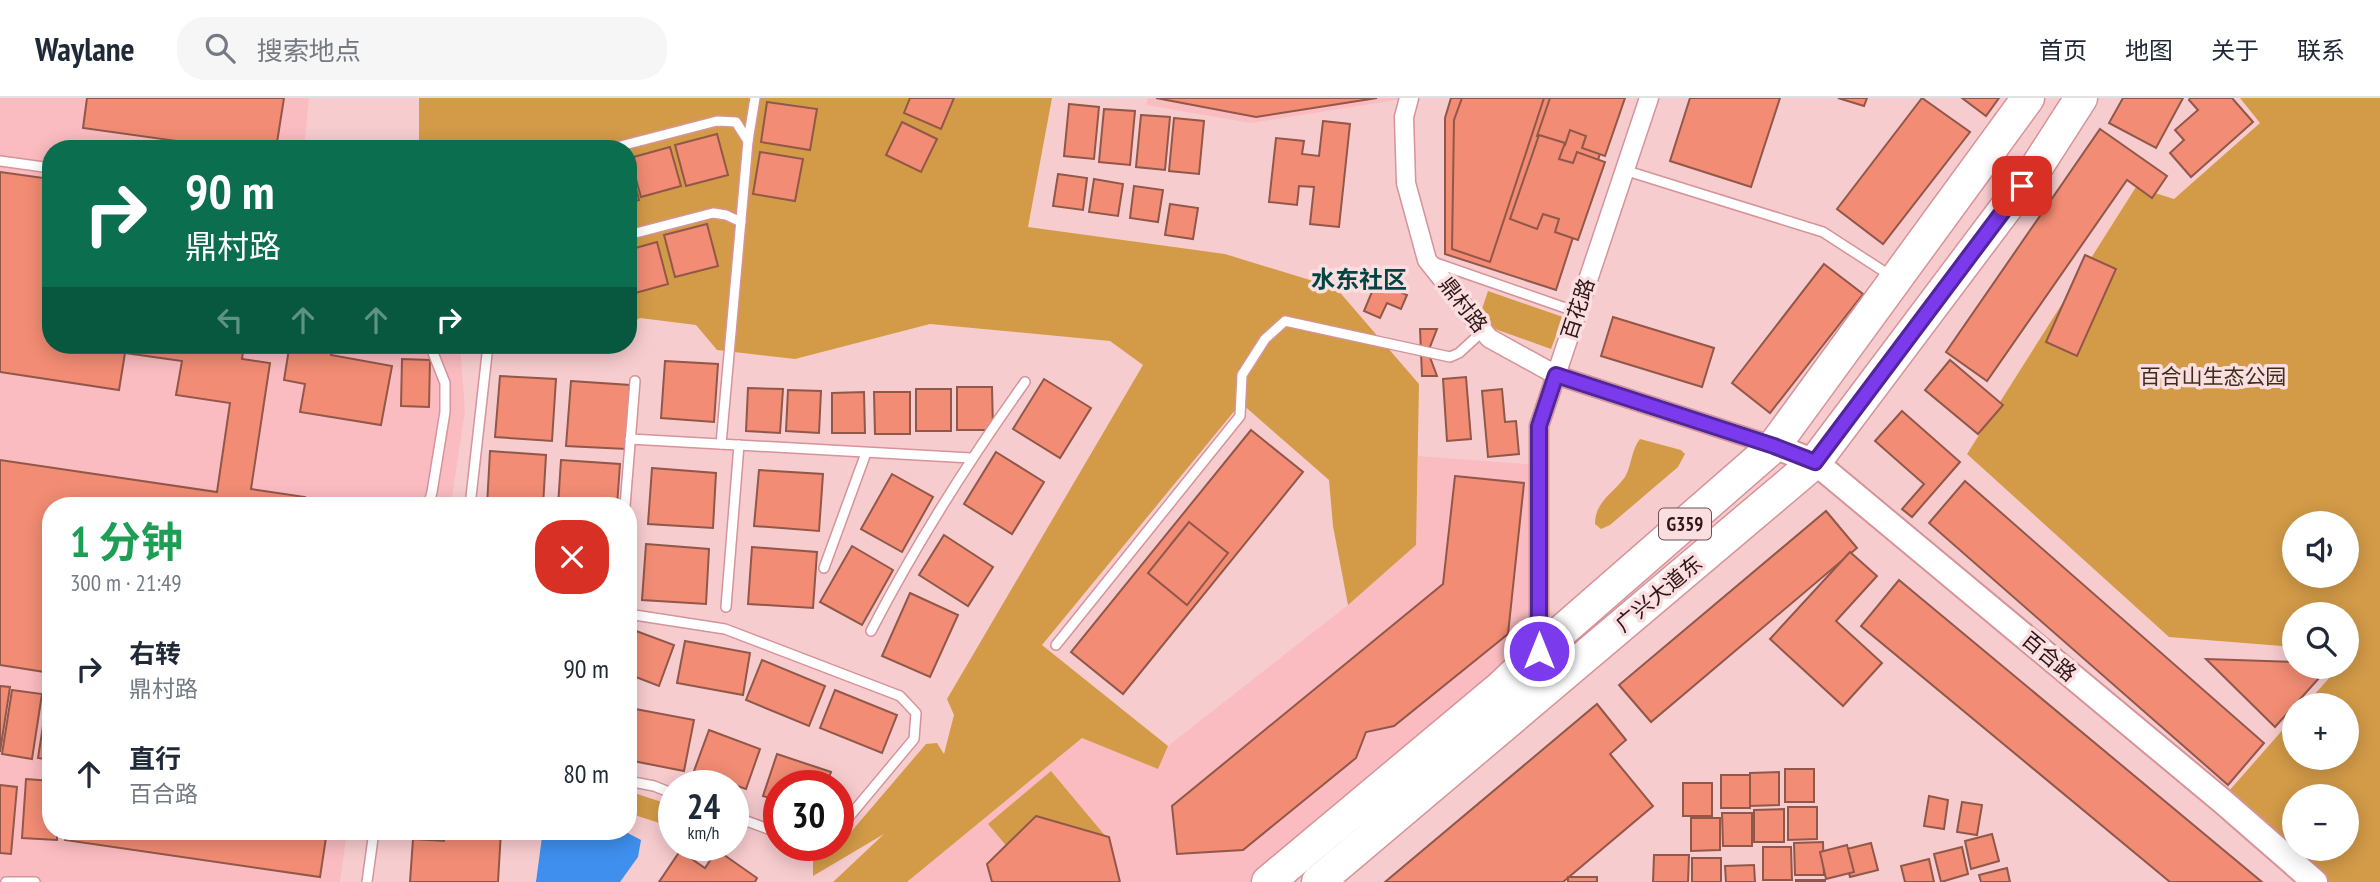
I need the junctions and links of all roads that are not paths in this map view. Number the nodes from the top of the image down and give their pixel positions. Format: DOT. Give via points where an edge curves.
graph roads {
  1 [pos="755,98"];
  2 [pos="1409,98"];
  3 [pos="1649,98"];
  4 [pos="2028,98"];
  5 [pos="2081,98"];
  6 [pos="748,141"];
  7 [pos="637,142"];
  8 [pos="0,161"];
  9 [pos="42,167"];
  10 [pos="1625,170"];
  11 [pos="741,222"];
  12 [pos="637,233"];
  13 [pos="1427,260"];
  14 [pos="1896,280"];
  15 [pos="1577,312"];
  16 [pos="1483,331"];
  17 [pos="434,354"];
  18 [pos="487,354"];
  19 [pos="1556,375"];
  20 [pos="635,381"];
  21 [pos="1025,382"];
  22 [pos="630,439"];
  23 [pos="721,444"];
  24 [pos="739,445"];
  25 [pos="1774,446"];
  26 [pos="866,453"];
  27 [pos="971,458"];
  28 [pos="1815,462"];
  29 [pos="431,497"];
  30 [pos="471,497"];
  31 [pos="626,497"];
  32 [pos="824,568"];
  33 [pos="726,607"];
  34 [pos="637,615"];
  35 [pos="871,631"];
  36 [pos="1056,645"];
  37 [pos="1539,651"];
  38 [pos="637,783"];
  39 [pos="658,788"];
  40 [pos="854,811"];
  41 [pos="373,840"];
  42 [pos="6,882"];
  43 [pos="35,882"];
  44 [pos="367,882"];
  45 [pos="1268,882"];
  46 [pos="1318,882"];
  47 [pos="2315,882"];
  1 -- 6 [label="lane"];
  2 -- 13 [label="street, 鼎村路" via="1404,117 1406,183"];
  3 -- 10 [label="street, 百花路"];
  4 -- 14 [label="highway, 广兴大道东 / G359"];
  5 -- 28 [label="highway, 广兴大道东 / G359" via="2038,164"];
  6 -- 7 [label="lane" via="736,122 717,121"];
  6 -- 11 [label="lane"];
  8 -- 9 [label="lane"];
  10 -- 14 [label="lane" via="1823,232"];
  10 -- 15 [label="street, 百花路"];
  11 -- 12 [label="lane" via="713,213"];
  11 -- 23 [label="lane"];
  13 -- 15 [label="lane"];
  13 -- 16 [label="street, 鼎村路"];
  14 -- 25 [label="highway, 广兴大道东 / G359"];
  15 -- 19 [label="street, 百花路"];
  16 -- 19 [label="street, 鼎村路"];
  16 -- 36 [label="lane" via="1450,357 1285,321 1265,339 1242,375 1240,416"];
  17 -- 29 [label="lane" via="445,383 445,412"];
  18 -- 30 [label="lane"];
  19 -- 25 [label="street, 鼎村路"];
  19 -- 37 [label="street, 百花路" via="1539,426"];
  20 -- 22 [label="lane"];
  21 -- 27 [label="lane"];
  22 -- 23 [label="lane"];
  22 -- 31 [label="lane"];
  23 -- 24 [label="lane"];
  24 -- 26 [label="lane"];
  24 -- 33 [label="lane"];
  25 -- 28 [label="street, 百合路"];
  25 -- 37 [label="highway, 广兴大道东 / G359"];
  26 -- 27 [label="lane"];
  26 -- 32 [label="lane"];
  27 -- 35 [label="lane" via="902,570"];
  28 -- 46 [label="highway, 广兴大道东 / G359"];
  28 -- 47 [label="street, 百合路"];
  34 -- 40 [label="lane" via="725,629 901,696 916,713 914,739"];
  37 -- 45 [label="highway, 广兴大道东 / G359"];
  38 -- 39 [label="lane"];
  41 -- 44 [label="lane"];
  42 -- 43 [label="lane"];
}
